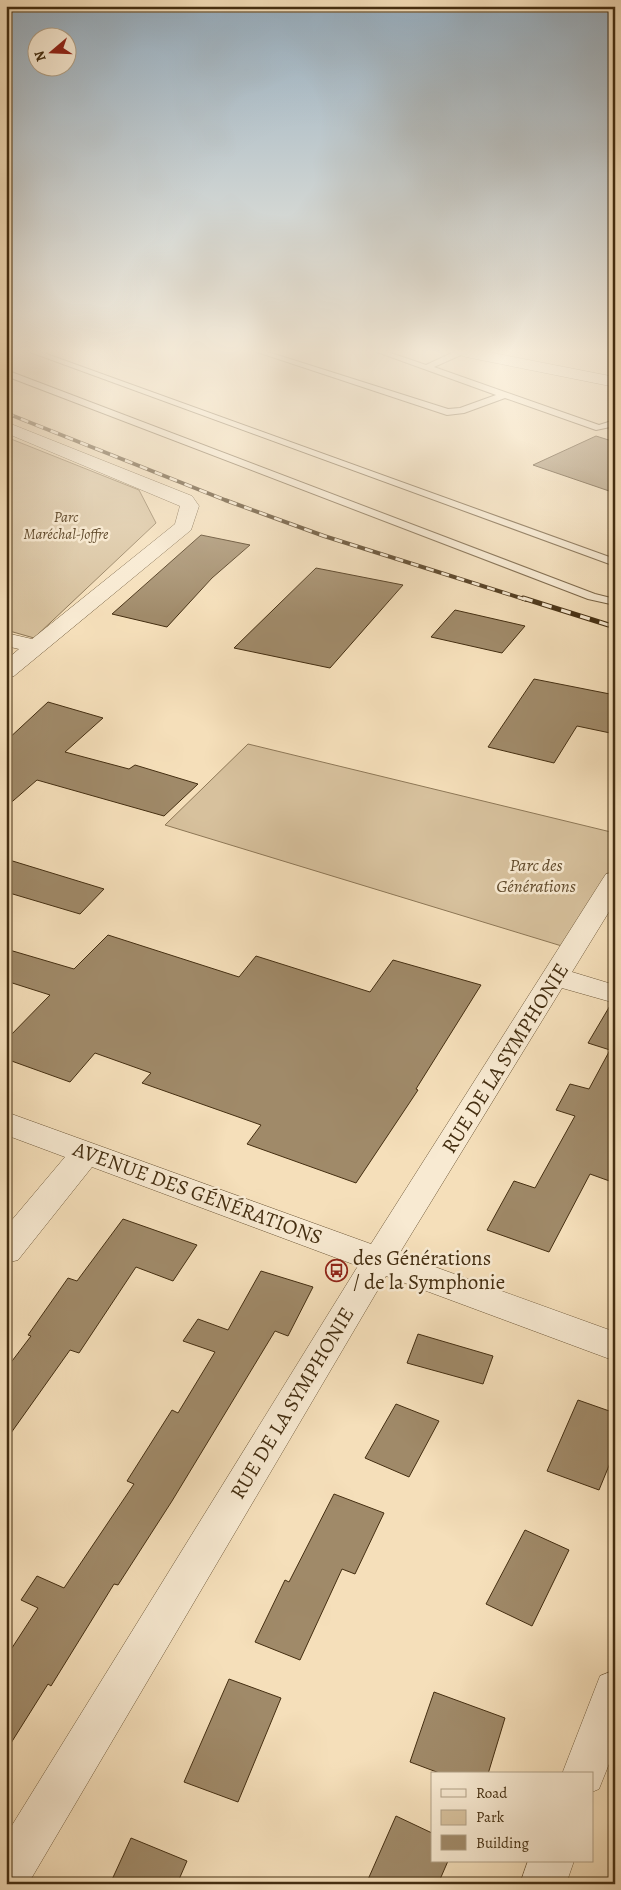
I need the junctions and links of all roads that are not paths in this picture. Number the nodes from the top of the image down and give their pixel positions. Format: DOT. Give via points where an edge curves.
graph roads {
  1 [pos="38,440"];
  2 [pos="182,440"];
  3 [pos="277,440"];
  4 [pos="615,563"];
  5 [pos="615,602"];
  6 [pos="6,639"];
  7 [pos="36,647"];
  8 [pos="6,670"];
  9 [pos="615,880"];
  10 [pos="556,977"];
  11 [pos="615,994"];
  12 [pos="6,1123"];
  13 [pos="86,1152"];
  14 [pos="6,1251"];
  15 [pos="379,1259"];
  16 [pos="615,1347"];
  17 [pos="615,1690"];
  18 [pos="585,1772"];
  19 [pos="551,1862"];
  20 [pos="6,1878"];
  21 [pos="543,1884"];
  1 -- 7 [label="street" via="185,500 190,506 184,526"];
  2 -- 5 [label="lane" via="592,597"];
  3 -- 4 [label="lane"];
  6 -- 7 [label="street"];
  7 -- 8 [label="street"];
  9 -- 10 [label="street, RUE DE LA SYMPHONIE"];
  10 -- 11 [label="street"];
  10 -- 15 [label="street, RUE DE LA SYMPHONIE"];
  12 -- 13 [label="street, AVENUE DES GÉNÉRATIONS"];
  13 -- 14 [label="street"];
  13 -- 15 [label="street, AVENUE DES GÉNÉRATIONS"];
  15 -- 16 [label="street, AVENUE DES GÉNÉRATIONS"];
  15 -- 20 [label="street, RUE DE LA SYMPHONIE"];
  17 -- 18 [label="street"];
  19 -- 21 [label="street"];
}
